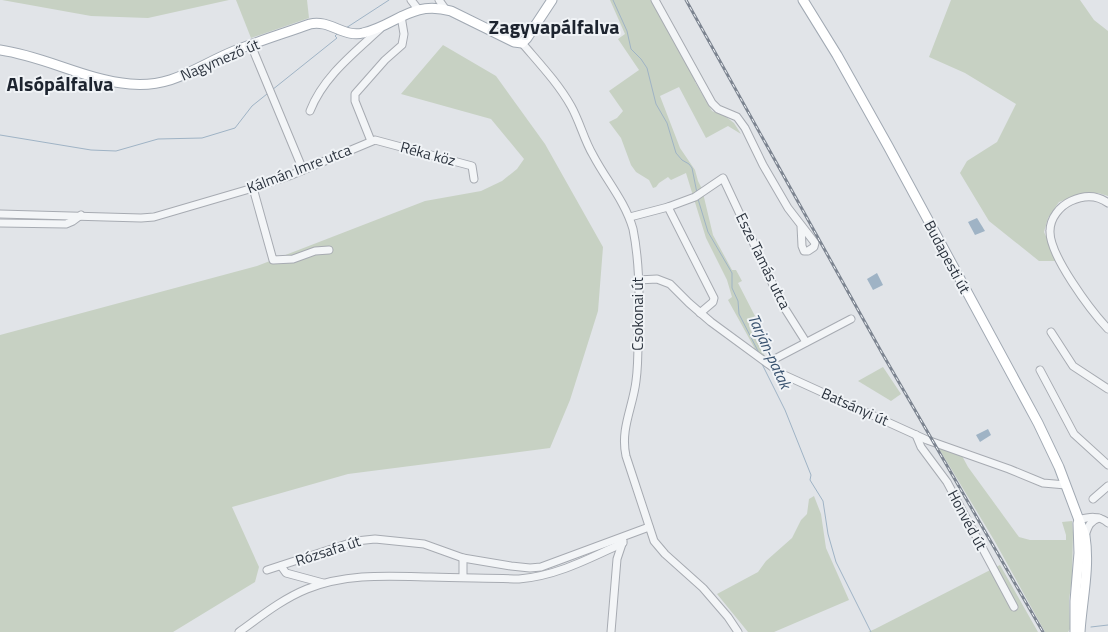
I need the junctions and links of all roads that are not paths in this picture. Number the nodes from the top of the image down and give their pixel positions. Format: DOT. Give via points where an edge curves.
graph roads {
  1 [pos="410,0"];
  2 [pos="439,0"];
  3 [pos="552,0"];
  4 [pos="655,0"];
  5 [pos="803,0"];
  6 [pos="418,9"];
  7 [pos="446,10"];
  8 [pos="401,16"];
  9 [pos="386,23"];
  10 [pos="350,33"];
  11 [pos="522,43"];
  12 [pos="252,45"];
  13 [pos="360,47"];
  14 [pos="0,50"];
  15 [pos="310,111"];
  16 [pos="371,141"];
  17 [pos="302,170"];
  18 [pos="474,179"];
  19 [pos="253,188"];
  20 [pos="1108,203"];
  21 [pos="668,207"];
  22 [pos="0,214"];
  23 [pos="81,215"];
  24 [pos="630,217"];
  25 [pos="0,223"];
  26 [pos="801,226"];
  27 [pos="330,250"];
  28 [pos="638,280"];
  29 [pos="700,313"];
  30 [pos="851,319"];
  31 [pos="1108,329"];
  32 [pos="1051,332"];
  33 [pos="806,342"];
  34 [pos="765,362"];
  35 [pos="1040,370"];
  36 [pos="1108,389"];
  37 [pos="916,436"];
  38 [pos="1108,465"];
  39 [pos="1066,485"];
  40 [pos="1108,486"];
  41 [pos="1093,499"];
  42 [pos="1099,518"];
  43 [pos="1078,520"];
  44 [pos="1108,523"];
  45 [pos="649,527"];
  46 [pos="1085,536"];
  47 [pos="623,539"];
  48 [pos="463,558"];
  49 [pos="281,566"];
  50 [pos="267,570"];
  51 [pos="464,577"];
  52 [pos="1081,582"];
  53 [pos="324,583"];
  54 [pos="1014,607"];
  55 [pos="1075,631"];
  56 [pos="239,632"];
  57 [pos="611,632"];
  58 [pos="738,632"];
  1 -- 6 [label="street"];
  2 -- 7 [label="street"];
  3 -- 11 [label="main road"];
  4 -- 26 [label="street" via="715,106 737,117 745,128 762,165"];
  5 -- 39 [label="main road, Budapesti út" via="888,146 1038,423"];
  6 -- 7 [label="main road" via="433,7"];
  6 -- 8 [label="main road"];
  7 -- 11 [label="main road"];
  8 -- 9 [label="main road"];
  8 -- 16 [label="street, Kálmán Imre utca" via="402,45 355,94"];
  9 -- 10 [label="main road" via="363,33"];
  9 -- 13 [label="street"];
  10 -- 12 [label="main road, Nagymező út" via="316,23"];
  10 -- 13 [label="street"];
  11 -- 24 [label="street, Csokonai út" via="571,106 593,156"];
  12 -- 14 [label="main road, Nagymező út" via="235,50 182,77 140,84 110,80"];
  12 -- 17 [label="street"];
  13 -- 15 [label="street" via="324,86"];
  16 -- 17 [label="street, Kálmán Imre utca"];
  16 -- 18 [label="street, Réka köz" via="472,166"];
  17 -- 19 [label="street, Kálmán Imre utca"];
  19 -- 23 [label="street, Kálmán Imre utca" via="154,216"];
  19 -- 27 [label="street" via="273,260 293,259 315,250"];
  20 -- 31 [label="street" via="1088,196 1069,202 1056,214 1050,231 1056,251 1072,281"];
  21 -- 24 [label="street"];
  21 -- 29 [label="street" via="714,298"];
  21 -- 33 [label="street, Esze Tamás utca" via="697,196 723,178 782,304"];
  22 -- 23 [label="street, Kálmán Imre utca"];
  23 -- 25 [label="street, Kálmán Imre utca" via="66,224"];
  24 -- 28 [label="street, Csokonai út"];
  28 -- 29 [label="street, Batsányi út" via="670,284"];
  28 -- 45 [label="street, Csokonai út" via="637,373 624,443"];
  29 -- 34 [label="street, Batsányi út"];
  30 -- 33 [label="street"];
  32 -- 36 [label="street" via="1073,366"];
  33 -- 34 [label="street"];
  34 -- 37 [label="street, Batsányi út" via="782,374"];
  35 -- 38 [label="street" via="1074,434"];
  37 -- 39 [label="street, Batsányi út" via="1043,483"];
  37 -- 54 [label="street, Honvéd út" via="946,482"];
  39 -- 43 [label="main road, Budapesti út"];
  40 -- 41 [label="street"];
  42 -- 43 [label="street"];
  42 -- 44 [label="street"];
  42 -- 46 [label="street" via="1088,526"];
  43 -- 46 [label="main road, Budapesti út"];
  43 -- 52 [label="main road"];
  45 -- 47 [label="street, Rózsafa út"];
  45 -- 58 [label="street, Csokonai út" via="660,549 703,588"];
  46 -- 52 [label="main road, Budapesti út" via="1087,560"];
  47 -- 48 [label="street, Rózsafa út" via="541,567"];
  47 -- 51 [label="street, Rózsafa út" via="563,570 544,576 519,579"];
  47 -- 57 [label="street" via="617,559"];
  48 -- 49 [label="street, Rózsafa út" via="424,544 366,539"];
  48 -- 51 [label="street"];
  49 -- 50 [label="street, Rózsafa út"];
  49 -- 53 [label="street, Rózsafa út" via="286,573"];
  51 -- 53 [label="street, Rózsafa út" via="379,575"];
  52 -- 55 [label="main road"];
  53 -- 56 [label="street, Rózsafa út" via="299,592"];
}
